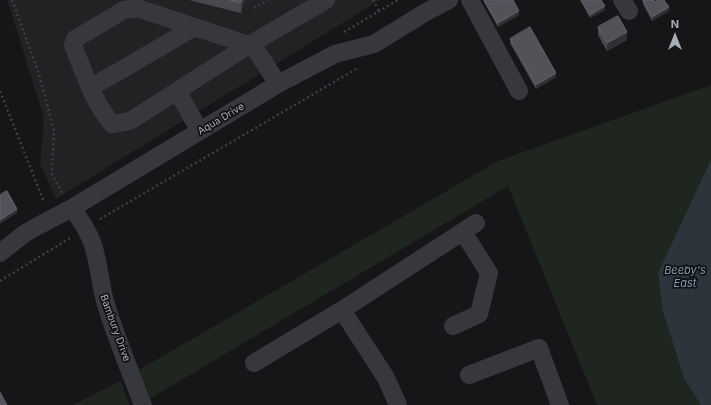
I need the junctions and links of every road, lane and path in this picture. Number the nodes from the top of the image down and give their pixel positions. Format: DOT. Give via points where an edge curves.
graph roads {
  1 [pos="12,0"];
  2 [pos="268,0"];
  3 [pos="326,0"];
  4 [pos="373,0"];
  5 [pos="449,0"];
  6 [pos="470,0"];
  7 [pos="423,6"];
  8 [pos="254,8"];
  9 [pos="379,11"];
  10 [pos="195,27"];
  11 [pos="249,45"];
  12 [pos="361,66"];
  13 [pos="278,84"];
  14 [pos="90,88"];
  15 [pos="0,91"];
  16 [pos="176,91"];
  17 [pos="519,91"];
  18 [pos="200,131"];
  19 [pos="47,208"];
  20 [pos="72,208"];
  21 [pos="85,228"];
  22 [pos="1,249"];
  23 [pos="0,280"];
  24 [pos="342,310"];
  25 [pos="453,326"];
  26 [pos="254,363"];
  27 [pos="469,375"];
  28 [pos="143,405"];
  29 [pos="398,405"];
  30 [pos="560,405"];
  1 -- 20 [label="path" via="39,74 54,131 52,174"];
  2 -- 8 [label="path"];
  3 -- 11 [label="street"];
  4 -- 9 [label="path"];
  5 -- 7 [label="street, Aqua Drive"];
  6 -- 17 [label="street"];
  7 -- 13 [label="street, Aqua Drive" via="374,44 335,54"];
  10 -- 11 [label="street"];
  10 -- 14 [label="street"];
  10 -- 14 [label="street" via="137,8 124,10 75,39 73,45"];
  11 -- 13 [label="street" via="258,53"];
  11 -- 16 [label="street"];
  12 -- 21 [label="path"];
  13 -- 18 [label="street, Aqua Drive"];
  14 -- 16 [label="street" via="112,124 130,121"];
  15 -- 19 [label="path"];
  16 -- 18 [label="street"];
  18 -- 20 [label="street, Aqua Drive"];
  20 -- 21 [label="street, Bambury Drive"];
  20 -- 22 [label="street, Aqua Drive"];
  21 -- 23 [label="path"];
  21 -- 28 [label="street, Bambury Drive" via="93,244 101,289"];
  24 -- 25 [label="street" via="469,227 488,273 479,314"];
  24 -- 26 [label="street"];
  24 -- 29 [label="street" via="386,378"];
  27 -- 30 [label="street" via="538,348"];
}
